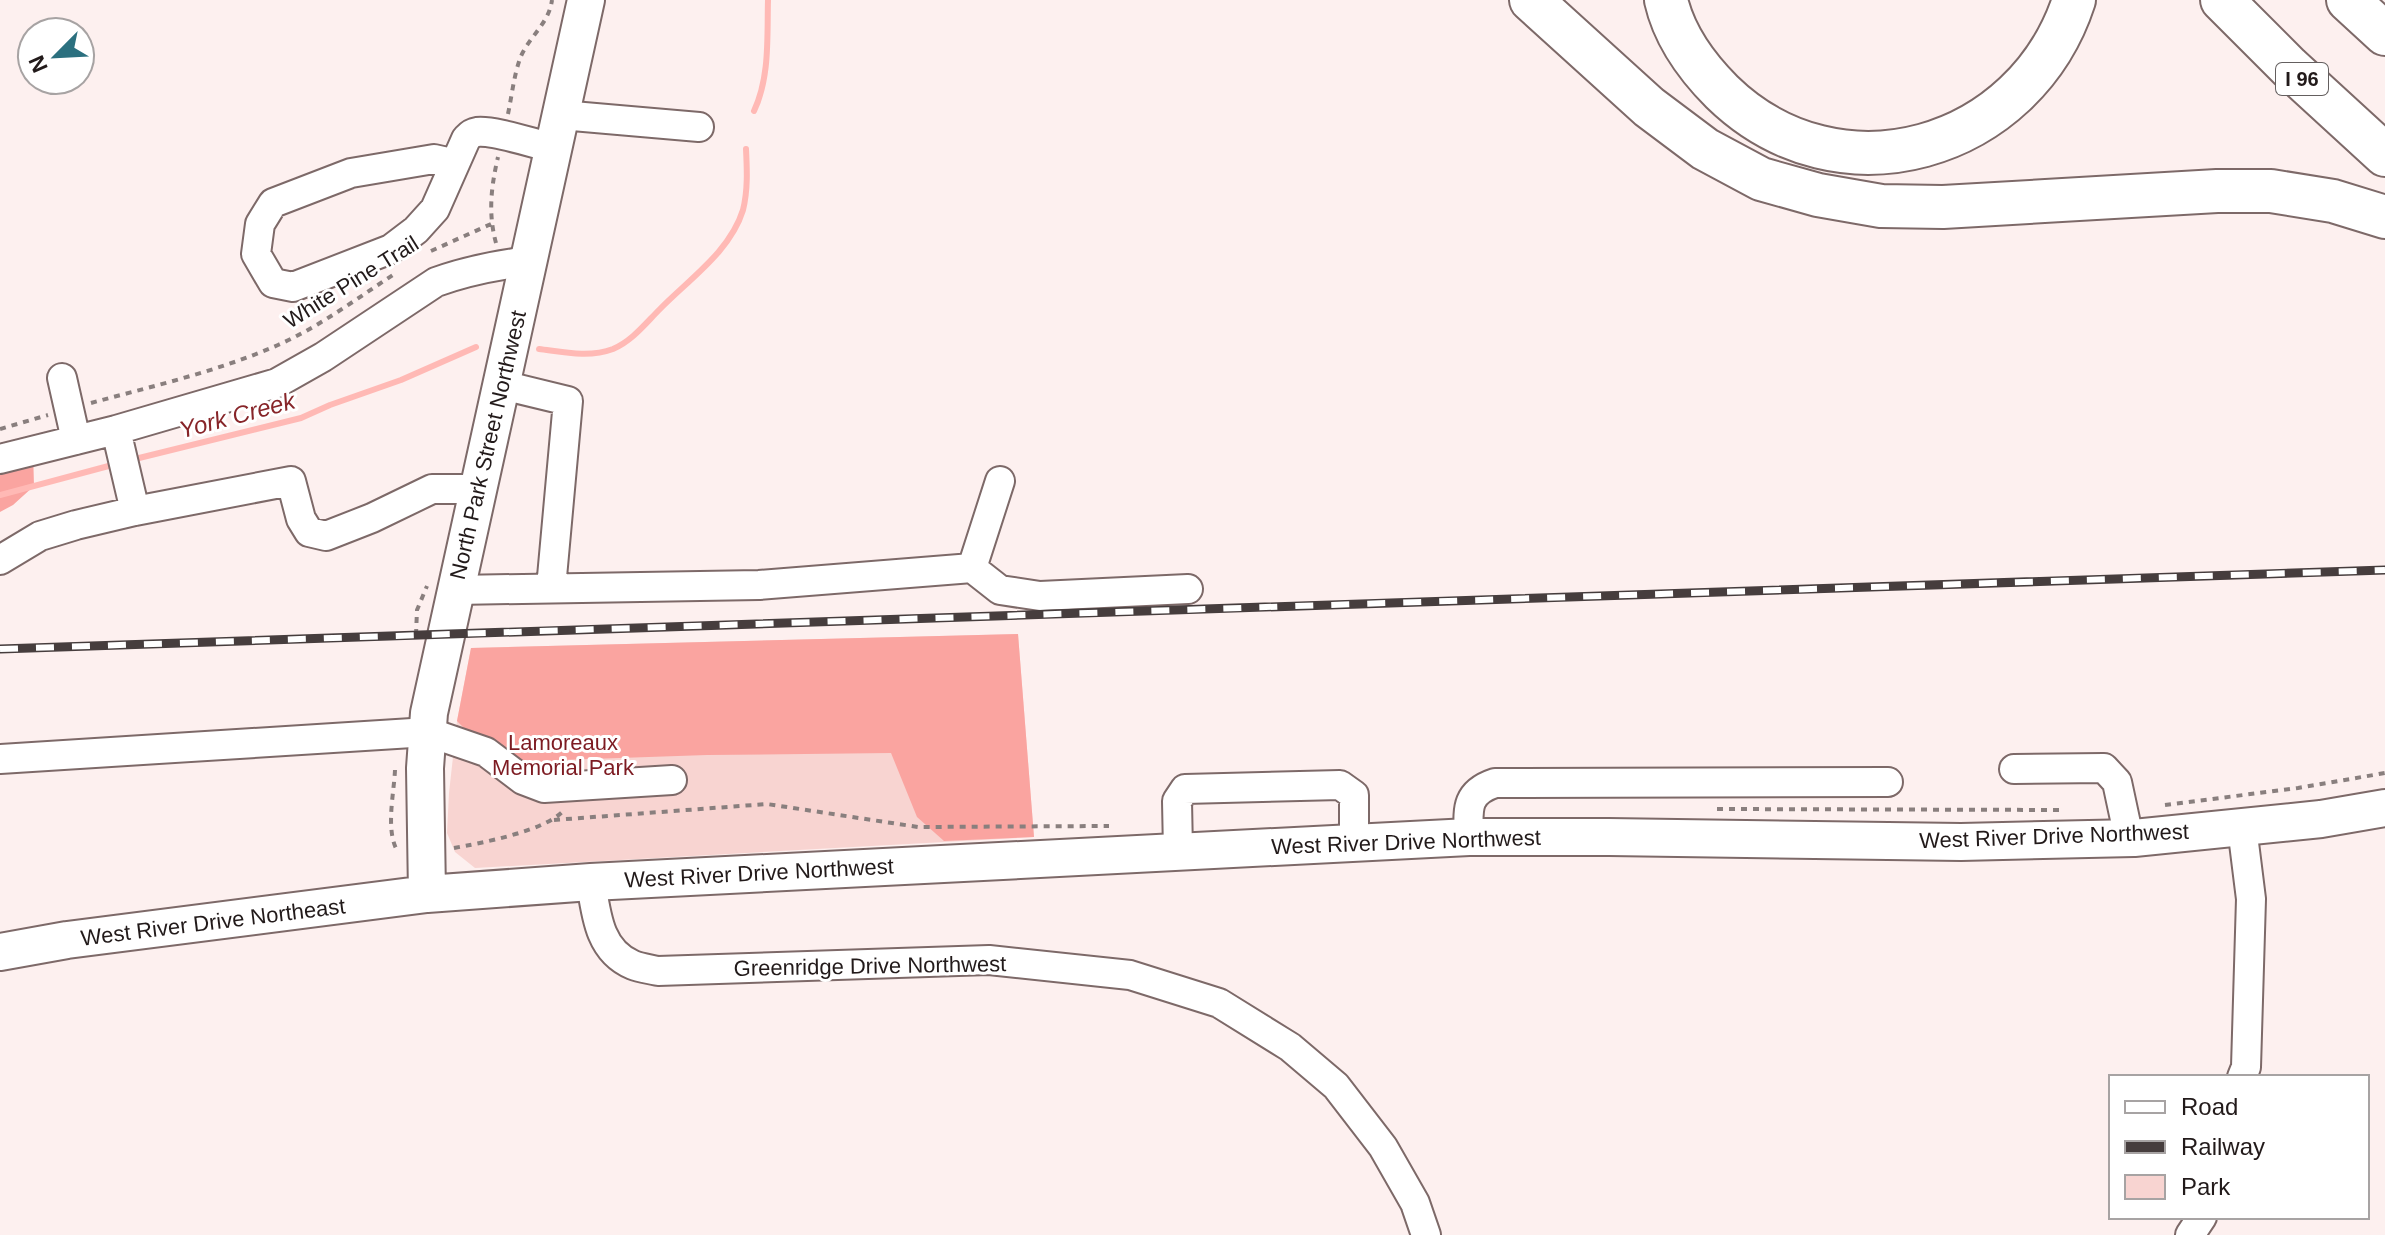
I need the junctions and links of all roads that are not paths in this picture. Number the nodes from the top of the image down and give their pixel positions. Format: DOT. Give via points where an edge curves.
graph roads {
  1 [pos="586,0"];
  2 [pos="1531,0"];
  3 [pos="1666,0"];
  4 [pos="2074,0"];
  5 [pos="2222,0"];
  6 [pos="2348,0"];
  7 [pos="2385,34"];
  8 [pos="699,127"];
  9 [pos="557,131"];
  10 [pos="2385,155"];
  11 [pos="452,167"];
  12 [pos="2385,217"];
  13 [pos="529,261"];
  14 [pos="62,378"];
  15 [pos="502,385"];
  16 [pos="76,440"];
  17 [pos="122,453"];
  18 [pos="0,459"];
  19 [pos="1000,481"];
  20 [pos="479,489"];
  21 [pos="135,511"];
  22 [pos="0,560"];
  23 [pos="972,568"];
  24 [pos="551,588"];
  25 [pos="1188,589"];
  26 [pos="456,590"];
  27 [pos="428,732"];
  28 [pos="0,759"];
  29 [pos="2014,769"];
  30 [pos="672,780"];
  31 [pos="1888,782"];
  32 [pos="2385,808"];
  33 [pos="2242,827"];
  34 [pos="1469,837"];
  35 [pos="2129,838"];
  36 [pos="1354,843"];
  37 [pos="1178,851"];
  38 [pos="591,882"];
  39 [pos="427,894"];
  40 [pos="0,952"];
  41 [pos="2243,1075"];
  42 [pos="1426,1235"];
  1 -- 9 [label="main road, North Park Street Northwest"];
  2 -- 12 [label="highway" via="1649,107 1705,149 1761,179 1818,195 1881,206 1943,207 2271,191 2333,201"];
  3 -- 4 [label="highway" via="1692,58 1740,108 1803,142 1871,153 1939,142 1995,111 2047,59"];
  5 -- 10 [label="highway, I 96"];
  6 -- 7 [label="highway"];
  8 -- 9 [label="street"];
  9 -- 11 [label="street" via="471,134"];
  9 -- 13 [label="main road, North Park Street Northwest"];
  11 -- 11 [label="street" via="434,159 371,169 273,203 260,224 260,263 273,283 293,287 392,262 435,209"];
  13 -- 15 [label="main road, North Park Street Northwest"];
  13 -- 17 [label="street" via="436,282 277,383"];
  14 -- 16 [label="street"];
  15 -- 20 [label="main road, North Park Street Northwest"];
  15 -- 24 [label="street" via="568,401"];
  16 -- 17 [label="street"];
  16 -- 18 [label="street"];
  17 -- 21 [label="street"];
  19 -- 23 [label="street"];
  20 -- 21 [label="street" via="432,489 326,536 309,532 291,481"];
  20 -- 26 [label="main road, North Park Street Northwest"];
  21 -- 22 [label="street" via="40,536"];
  23 -- 24 [label="street" via="759,585"];
  23 -- 25 [label="street" via="1000,590 1040,596"];
  24 -- 26 [label="street"];
  26 -- 27 [label="main road, North Park Street Northwest"];
  27 -- 28 [label="street"];
  27 -- 30 [label="street" via="486,752 523,780 544,788"];
  27 -- 39 [label="main road, North Park Street Northwest"];
  29 -- 35 [label="street" via="2104,768 2117,782"];
  31 -- 34 [label="street" via="1495,783 1479,790 1470,803"];
  32 -- 33 [label="main road, West River Drive Northwest"];
  33 -- 35 [label="main road, West River Drive Northwest"];
  33 -- 41 [label="street" via="2251,899"];
  34 -- 35 [label="main road, West River Drive Northwest" via="1961,842"];
  34 -- 36 [label="main road, West River Drive Northwest"];
  36 -- 37 [label="main road, West River Drive Northwest"];
  36 -- 37 [label="street" via="1354,795 1340,785 1185,789 1177,801"];
  37 -- 38 [label="main road, West River Drive Northwest"];
  38 -- 39 [label="main road, West River Drive Northwest"];
  38 -- 42 [label="street, Greenridge Drive Northwest" via="597,920 613,953 632,965 658,971 989,960 1130,975 1219,1003 1290,1047 1336,1086 1383,1147 1415,1203"];
  39 -- 40 [label="main road, West River Drive Northeast"];
}
